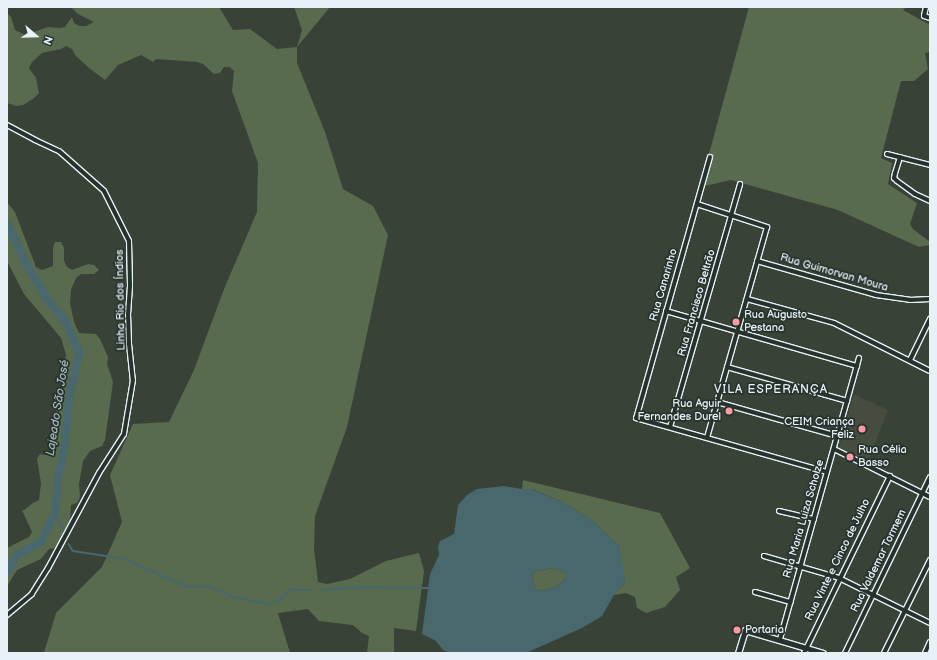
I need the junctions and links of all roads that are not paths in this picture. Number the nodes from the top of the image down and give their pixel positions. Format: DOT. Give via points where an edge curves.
graph roads {
  1 [pos="926,7"];
  2 [pos="930,18"];
  3 [pos="7,125"];
  4 [pos="887,154"];
  5 [pos="710,157"];
  6 [pos="900,157"];
  7 [pos="930,165"];
  8 [pos="740,184"];
  9 [pos="930,201"];
  10 [pos="697,204"];
  11 [pos="731,215"];
  12 [pos="757,261"];
  13 [pos="747,299"];
  14 [pos="930,299"];
  15 [pos="666,311"];
  16 [pos="930,319"];
  17 [pos="701,321"];
  18 [pos="737,332"];
  19 [pos="859,358"];
  20 [pos="910,360"];
  21 [pos="857,366"];
  22 [pos="727,367"];
  23 [pos="930,371"];
  24 [pos="847,400"];
  25 [pos="717,402"];
  26 [pos="670,428"];
  27 [pos="837,436"];
  28 [pos="707,438"];
  29 [pos="834,449"];
  30 [pos="827,472"];
  31 [pos="890,476"];
  32 [pos="930,477"];
  33 [pos="923,493"];
  34 [pos="930,496"];
  35 [pos="779,511"];
  36 [pos="814,519"];
  37 [pos="764,556"];
  38 [pos="930,560"];
  39 [pos="801,566"];
  40 [pos="840,578"];
  41 [pos="755,592"];
  42 [pos="872,594"];
  43 [pos="790,602"];
  44 [pos="905,611"];
  45 [pos="7,615"];
  46 [pos="930,623"];
  47 [pos="780,639"];
  48 [pos="930,642"];
  49 [pos="805,650"];
  50 [pos="738,653"];
  51 [pos="822,653"];
  52 [pos="845,653"];
  53 [pos="884,653"];
  54 [pos="924,653"];
  1 -- 2 [label="street" via="924,16"];
  3 -- 45 [label="street, Linha Rio dos Índios" via="59,151 104,191 129,240 128,322 133,380 124,434 99,473 32,594"];
  4 -- 6 [label="street"];
  5 -- 10 [label="street, Rua Canarinho"];
  6 -- 7 [label="street"];
  6 -- 9 [label="street" via="894,178 915,194"];
  8 -- 11 [label="street, Rua Francisco Beltrão"];
  10 -- 11 [label="street"];
  10 -- 15 [label="street, Rua Canarinho"];
  11 -- 12 [label="street" via="767,227"];
  11 -- 17 [label="street, Rua Francisco Beltrão"];
  12 -- 13 [label="street"];
  12 -- 14 [label="street, Rua Guimorvan Moura" via="876,295 910,300"];
  13 -- 18 [label="street"];
  13 -- 20 [label="street" via="834,323"];
  15 -- 17 [label="street"];
  15 -- 26 [label="street, Rua Canarinho" via="636,418"];
  16 -- 20 [label="street"];
  17 -- 18 [label="street"];
  17 -- 26 [label="street, Rua Francisco Beltrão"];
  18 -- 21 [label="street"];
  18 -- 22 [label="street"];
  19 -- 21 [label="street, Rua Maria Luiza Scholze"];
  20 -- 23 [label="street"];
  21 -- 24 [label="street, Rua Maria Luiza Scholze"];
  22 -- 24 [label="street"];
  22 -- 25 [label="street"];
  24 -- 27 [label="street, Rua Maria Luiza Scholze"];
  25 -- 27 [label="street"];
  25 -- 28 [label="street"];
  26 -- 28 [label="street"];
  27 -- 29 [label="street, Rua Maria Luiza Scholze"];
  28 -- 30 [label="street"];
  29 -- 30 [label="street, Rua Maria Luiza Scholze"];
  29 -- 31 [label="street"];
  30 -- 36 [label="street, Rua Maria Luiza Scholze"];
  31 -- 33 [label="street"];
  31 -- 40 [label="street, Rua Vinte e Cinco de Julho"];
  32 -- 33 [label="street, Rua Valdemar Tormem"];
  33 -- 34 [label="street"];
  33 -- 42 [label="street, Rua Valdemar Tormem"];
  35 -- 36 [label="street"];
  36 -- 39 [label="street, Rua Maria Luiza Scholze"];
  37 -- 39 [label="street"];
  38 -- 44 [label="street"];
  39 -- 40 [label="street"];
  39 -- 43 [label="street, Rua Maria Luiza Scholze"];
  40 -- 42 [label="street"];
  40 -- 49 [label="street, Rua Vinte e Cinco de Julho"];
  41 -- 43 [label="street"];
  42 -- 44 [label="street"];
  42 -- 52 [label="street, Rua Valdemar Tormem"];
  43 -- 47 [label="street, Rua Maria Luiza Scholze"];
  44 -- 46 [label="street"];
  44 -- 53 [label="street"];
  47 -- 49 [label="street"];
  47 -- 50 [label="street" via="745,630"];
  48 -- 54 [label="street"];
  49 -- 51 [label="street"];
}
